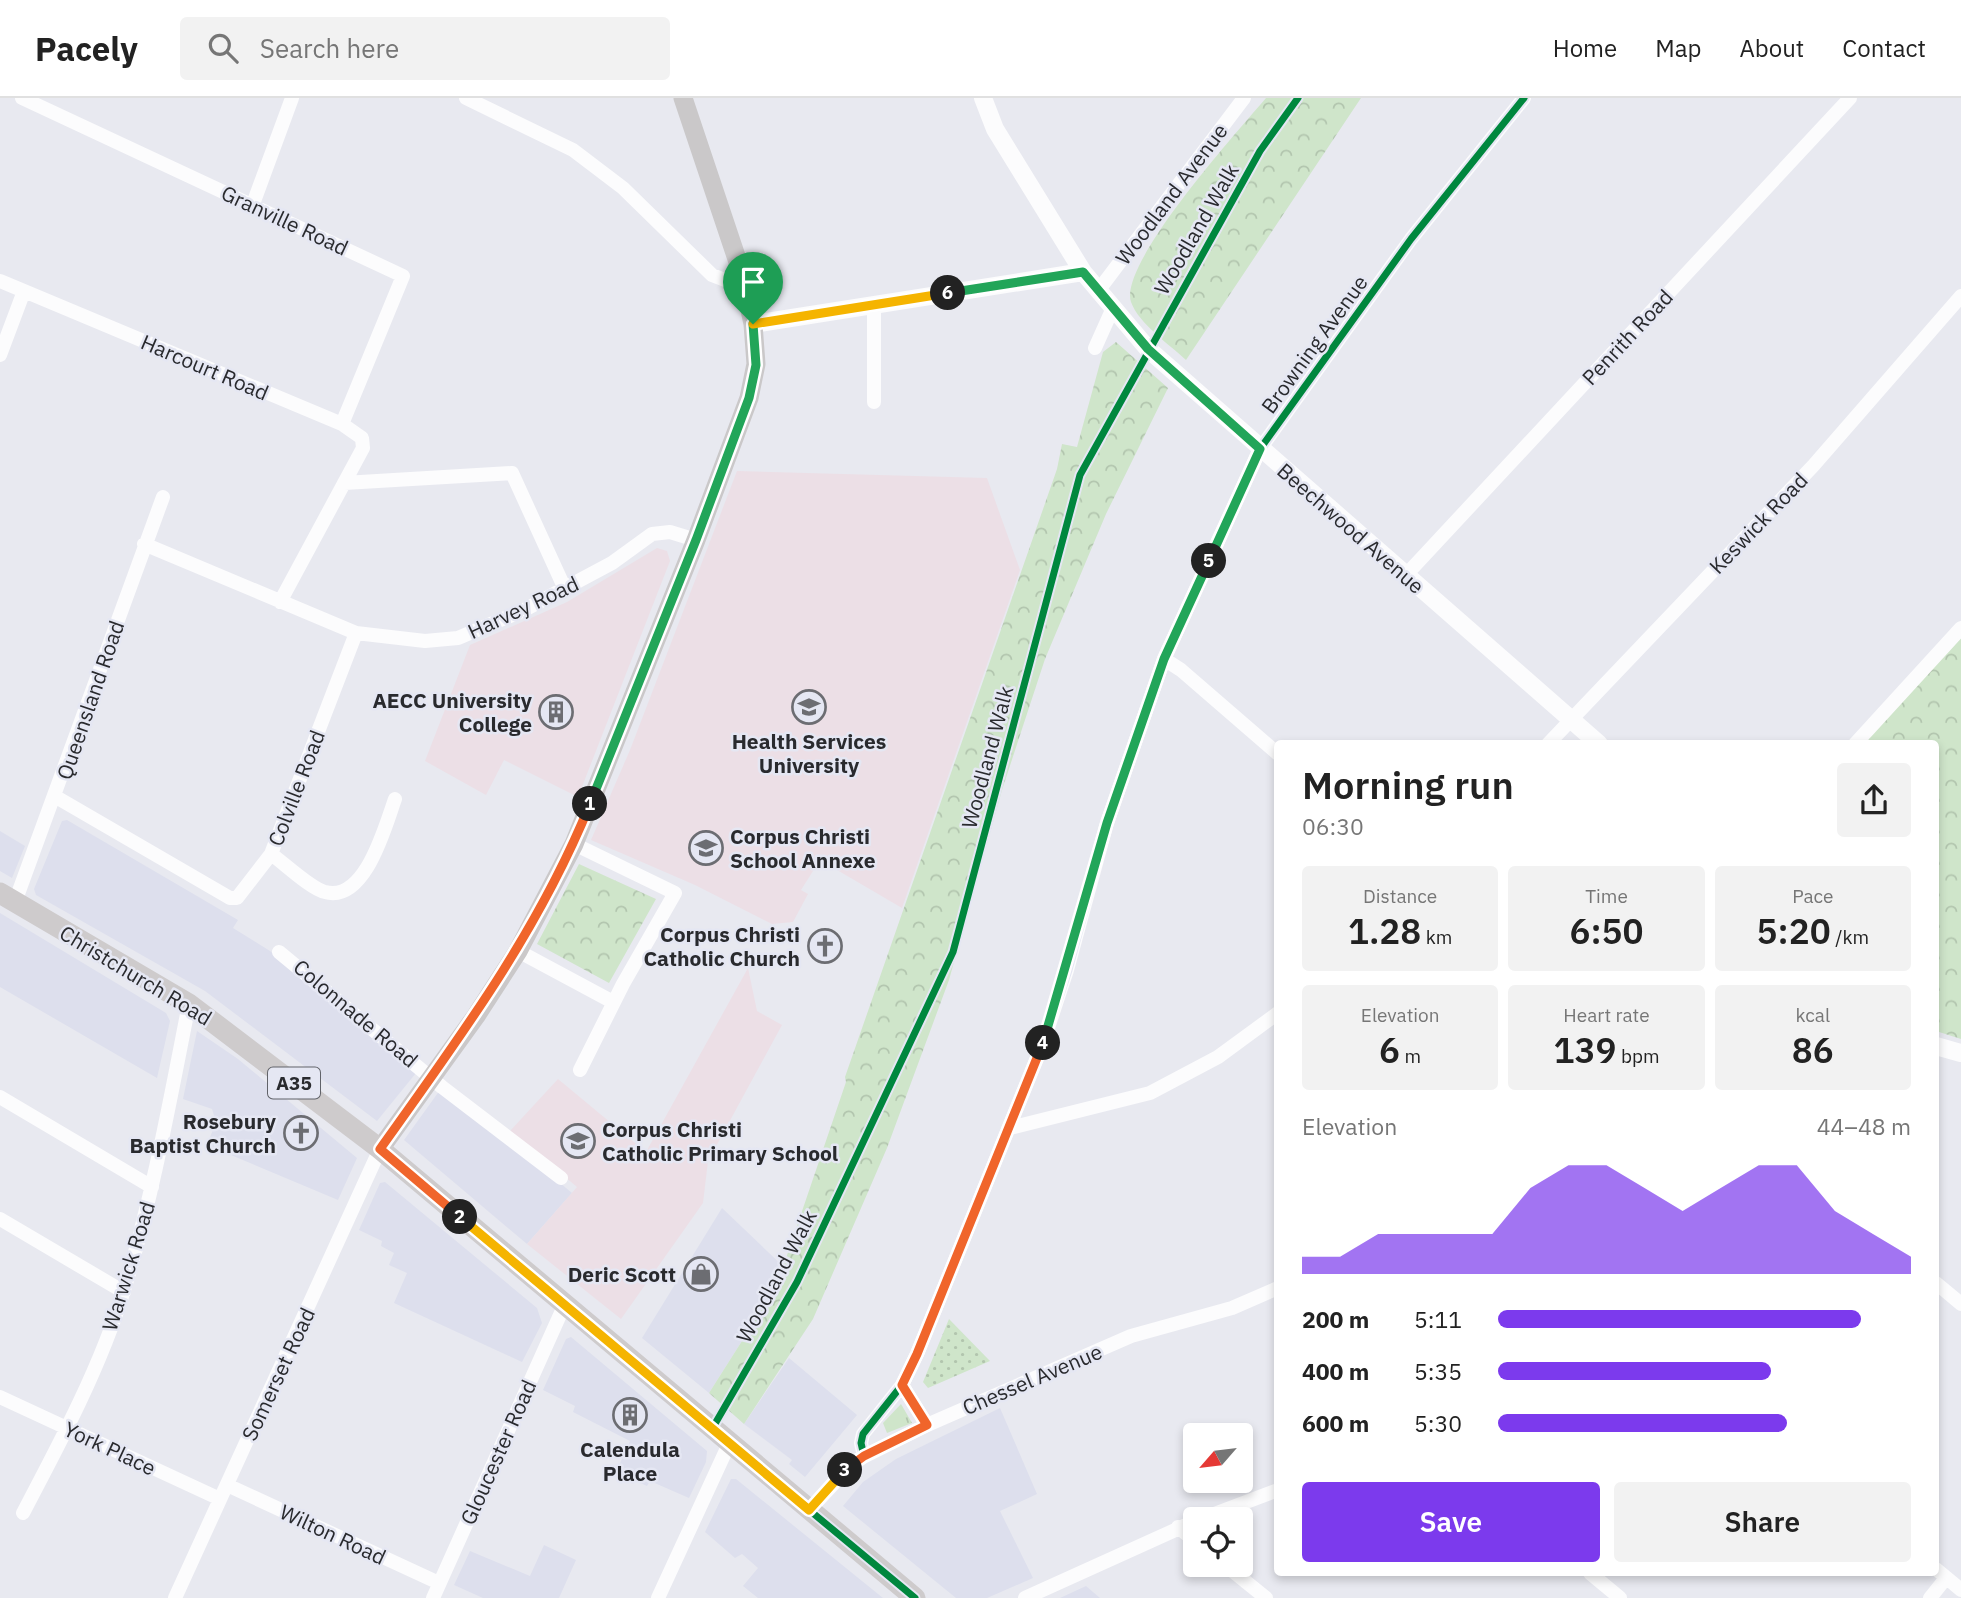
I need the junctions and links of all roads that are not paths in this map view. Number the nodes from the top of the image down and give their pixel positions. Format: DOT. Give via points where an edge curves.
graph roads {
  1 [pos="22,98"];
  2 [pos="292,98"];
  3 [pos="466,98"];
  4 [pos="683,98"];
  5 [pos="983,98"];
  6 [pos="1244,98"];
  7 [pos="1524,98"];
  8 [pos="1850,98"];
  9 [pos="253,204"];
  10 [pos="1083,272"];
  11 [pos="743,277"];
  12 [pos="0,281"];
  13 [pos="24,291"];
  14 [pos="1097,291"];
  15 [pos="1961,296"];
  16 [pos="874,304"];
  17 [pos="1112,310"];
  18 [pos="753,324"];
  19 [pos="1095,348"];
  20 [pos="0,355"];
  21 [pos="874,402"];
  22 [pos="342,424"];
  23 [pos="1260,449"];
  24 [pos="344,483"];
  25 [pos="163,497"];
  26 [pos="696,540"];
  27 [pos="144,544"];
  28 [pos="1405,576"];
  29 [pos="565,589"];
  30 [pos="280,601"];
  31 [pos="1961,628"];
  32 [pos="356,633"];
  33 [pos="1164,659"];
  34 [pos="1572,719"];
  35 [pos="1552,740"];
  36 [pos="1595,740"];
  37 [pos="1859,740"];
  38 [pos="1274,751"];
  39 [pos="56,797"];
  40 [pos="395,799"];
  41 [pos="574,844"];
  42 [pos="271,854"];
  43 [pos="8,898"];
  44 [pos="518,951"];
  45 [pos="279,952"];
  46 [pos="613,1002"];
  47 [pos="189,1004"];
  48 [pos="1274,1016"];
  49 [pos="1939,1047"];
  50 [pos="1961,1053"];
  51 [pos="580,1070"];
  52 [pos="432,1076"];
  53 [pos="0,1097"];
  54 [pos="1010,1128"];
  55 [pos="380,1149"];
  56 [pos="561,1178"];
  57 [pos="152,1188"];
  58 [pos="0,1219"];
  59 [pos="1939,1286"];
  60 [pos="1274,1290"];
  61 [pos="124,1292"];
  62 [pos="1961,1304"];
  63 [pos="564,1306"];
  64 [pos="902,1385"];
  65 [pos="0,1397"];
  66 [pos="927,1425"];
  67 [pos="68,1429"];
  68 [pos="729,1444"];
  69 [pos="864,1456"];
  70 [pos="227,1485"];
  71 [pos="1274,1492"];
  72 [pos="220,1499"];
  73 [pos="1233,1507"];
  74 [pos="809,1510"];
  75 [pos="23,1513"];
  76 [pos="1183,1525"];
  77 [pos="1178,1527"];
  78 [pos="1183,1531"];
  79 [pos="1941,1574"];
  80 [pos="1594,1576"];
  81 [pos="1240,1577"];
  82 [pos="439,1583"];
  83 [pos="1961,1590"];
  84 [pos="175,1598"];
  85 [pos="433,1598"];
  86 [pos="658,1598"];
  87 [pos="915,1598"];
  88 [pos="1025,1598"];
  89 [pos="1266,1598"];
  90 [pos="1620,1598"];
  91 [pos="1930,1598"];
  1 -- 9 [label="street, Granville Road"];
  2 -- 9 [label="street"];
  3 -- 11 [label="street" via="573,150 623,188 712,275 724,280"];
  4 -- 11 [label="main road"];
  5 -- 10 [label="street, Beechwood Avenue" via="995,129"];
  6 -- 14 [label="street, Woodland Avenue"];
  7 -- 23 [label="street, Browning Avenue" via="1411,239"];
  8 -- 28 [label="street, Penrith Road"];
  9 -- 22 [label="street, Granville Road" via="403,276"];
  10 -- 14 [label="street, Beechwood Avenue"];
  10 -- 16 [label="street"];
  11 -- 18 [label="main road"];
  12 -- 13 [label="street, Harcourt Road"];
  13 -- 20 [label="street"];
  13 -- 22 [label="street, Harcourt Road"];
  14 -- 17 [label="street, Beechwood Avenue"];
  15 -- 34 [label="street, Keswick Road" via="1813,466"];
  16 -- 18 [label="street"];
  16 -- 21 [label="street"];
  17 -- 19 [label="street"];
  17 -- 23 [label="street, Beechwood Avenue" via="1148,349"];
  18 -- 26 [label="main road" via="756,365 749,398"];
  22 -- 24 [label="street, Harcourt Road" via="362,438 363,449"];
  23 -- 28 [label="street, Beechwood Avenue"];
  23 -- 33 [label="street, Browning Avenue"];
  24 -- 29 [label="street" via="512,473"];
  24 -- 30 [label="street, Harcourt Road"];
  25 -- 27 [label="street, Queensland Road"];
  26 -- 29 [label="street, Harvey Road" via="670,532 652,534"];
  26 -- 41 [label="main road"];
  27 -- 30 [label="street, Harvey Road"];
  27 -- 39 [label="street, Queensland Road"];
  28 -- 34 [label="street, Beechwood Avenue"];
  29 -- 32 [label="street, Harvey Road" via="457,638 402,640"];
  30 -- 32 [label="street, Harvey Road"];
  31 -- 37 [label="street"];
  32 -- 42 [label="street, Colville Road"];
  33 -- 38 [label="street"];
  33 -- 54 [label="street, Browning Avenue" via="1107,823 1054,1008"];
  34 -- 35 [label="street, Keswick Road"];
  34 -- 36 [label="street, Beechwood Avenue"];
  39 -- 42 [label="street, Colville Road" via="230,898 242,893"];
  39 -- 43 [label="street, Queensland Road"];
  40 -- 42 [label="street" via="356,885 342,892 324,892"];
  41 -- 44 [label="main road"];
  41 -- 46 [label="street" via="675,893"];
  43 -- 47 [label="main road, Christchurch Road / A35"];
  44 -- 46 [label="street"];
  44 -- 52 [label="main road"];
  45 -- 52 [label="street, Colonnade Road"];
  46 -- 51 [label="street"];
  47 -- 55 [label="main road, Christchurch Road / A35"];
  47 -- 57 [label="street, Warwick Road"];
  48 -- 54 [label="street" via="1218,1057 1150,1093"];
  49 -- 50 [label="street"];
  52 -- 55 [label="main road"];
  52 -- 56 [label="street, Colonnade Road"];
  53 -- 57 [label="street"];
  54 -- 64 [label="street, Browning Avenue"];
  55 -- 63 [label="main road, Christchurch Road / A35"];
  55 -- 70 [label="street, Somerset Road"];
  57 -- 61 [label="street, Warwick Road"];
  58 -- 61 [label="street"];
  59 -- 62 [label="street"];
  60 -- 66 [label="street, Chessel Avenue" via="1232,1308 1131,1336"];
  61 -- 67 [label="street, Warwick Road"];
  63 -- 68 [label="main road, Christchurch Road / A35"];
  63 -- 82 [label="street, Gloucester Road"];
  64 -- 66 [label="street"];
  64 -- 69 [label="street, Browning Avenue" via="863,1434"];
  65 -- 67 [label="street, York Place"];
  66 -- 69 [label="street, Chessel Avenue"];
  67 -- 72 [label="street, York Place"];
  67 -- 75 [label="street, Warwick Road"];
  68 -- 74 [label="main road, Christchurch Road / A35"];
  68 -- 86 [label="street"];
  69 -- 74 [label="street, Chessel Avenue"];
  70 -- 72 [label="street, Somerset Road"];
  70 -- 82 [label="street, Wilton Road"];
  71 -- 73 [label="street"];
  72 -- 84 [label="street, Somerset Road"];
  74 -- 87 [label="main road, Christchurch Road / A35"];
  76 -- 77 [label="street"];
  77 -- 78 [label="street"];
  77 -- 88 [label="street"];
  79 -- 83 [label="street"];
  79 -- 91 [label="street"];
  80 -- 90 [label="street"];
  81 -- 89 [label="street"];
  82 -- 85 [label="street, Gloucester Road"];
}
